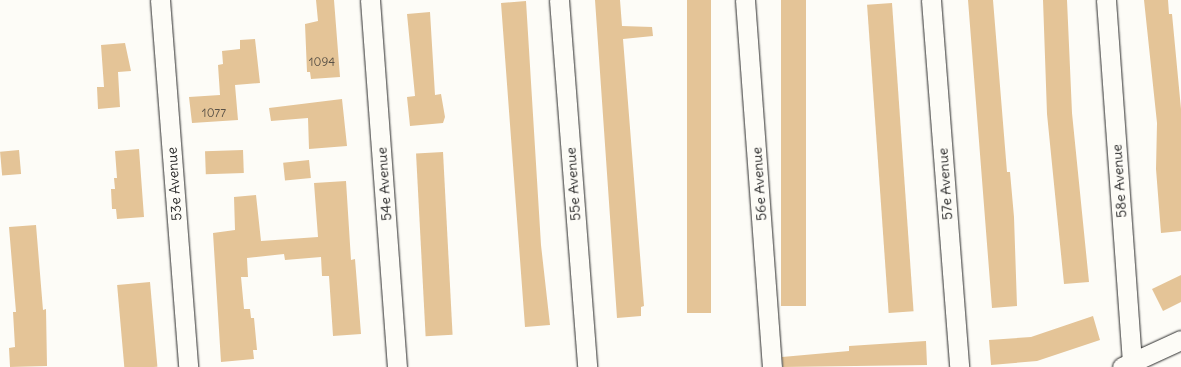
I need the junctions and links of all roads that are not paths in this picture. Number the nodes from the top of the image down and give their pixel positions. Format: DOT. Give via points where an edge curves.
graph roads {
  1 [pos="160,0"];
  2 [pos="370,0"];
  3 [pos="559,0"];
  4 [pos="745,0"];
  5 [pos="931,0"];
  6 [pos="1106,0"];
  7 [pos="1181,340"];
  8 [pos="1127,365"];
  9 [pos="188,367"];
  10 [pos="397,367"];
  11 [pos="587,367"];
  12 [pos="772,367"];
  13 [pos="958,367"];
  1 -- 9 [label="street, 53e Avenue"];
  2 -- 10 [label="street, 54e Avenue"];
  3 -- 11 [label="street, 55e Avenue"];
  4 -- 12 [label="street, 56e Avenue"];
  5 -- 13 [label="street, 57e Avenue"];
  6 -- 8 [label="street, 58e Avenue"];
  7 -- 8 [label="street"];
}
